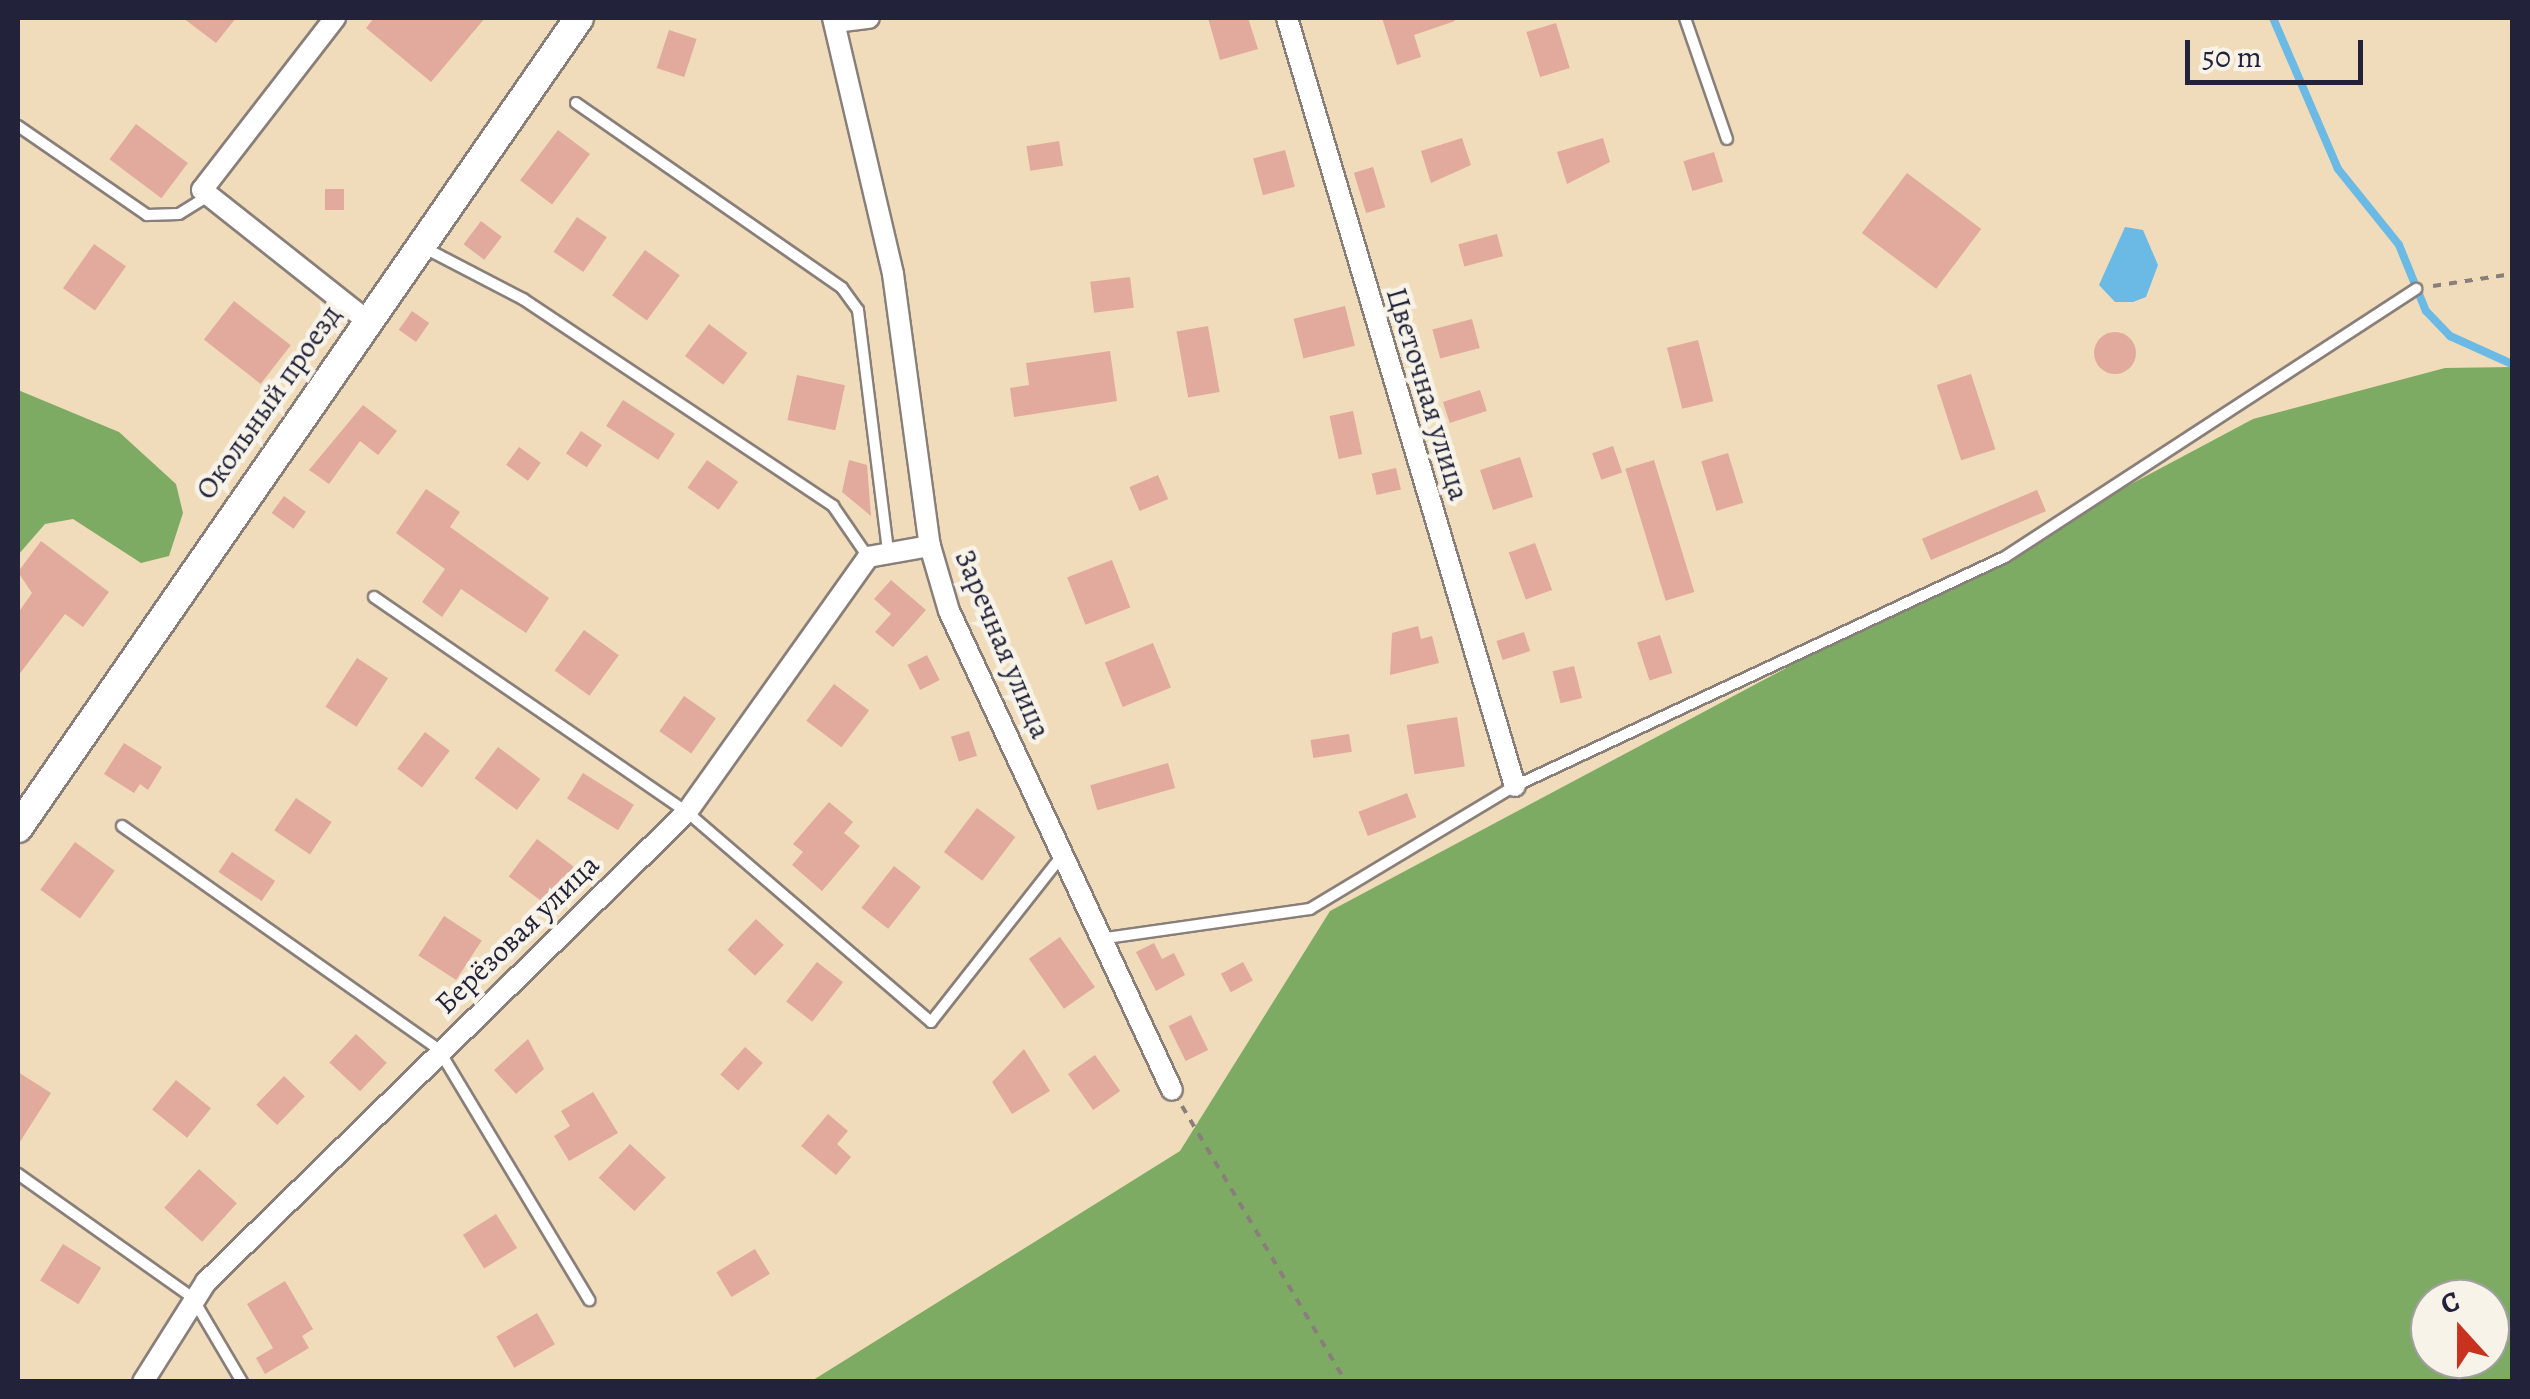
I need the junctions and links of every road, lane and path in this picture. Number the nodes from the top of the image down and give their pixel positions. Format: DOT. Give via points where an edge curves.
graph roads {
  1 [pos="335,18"];
  2 [pos="579,18"];
  3 [pos="870,18"];
  4 [pos="1287,18"];
  5 [pos="1684,18"];
  6 [pos="834,20"];
  7 [pos="576,104"];
  8 [pos="18,126"];
  9 [pos="1727,139"];
  10 [pos="203,199"];
  11 [pos="418,244"];
  12 [pos="2512,274"];
  13 [pos="2416,289"];
  14 [pos="365,319"];
  15 [pos="930,546"];
  16 [pos="878,553"];
  17 [pos="374,598"];
  18 [pos="1515,786"];
  19 [pos="687,812"];
  20 [pos="122,826"];
  21 [pos="18,828"];
  22 [pos="1064,854"];
  23 [pos="1106,938"];
  24 [pos="439,1050"];
  25 [pos="1172,1090"];
  26 [pos="18,1174"];
  27 [pos="192,1297"];
  28 [pos="589,1300"];
  29 [pos="142,1382"];
  30 [pos="242,1382"];
  31 [pos="1346,1382"];
  1 -- 10 [label="street" via="206,176"];
  2 -- 11 [label="street, Окольный проезд"];
  3 -- 6 [label="street"];
  4 -- 18 [label="street, Цветочная улица"];
  5 -- 9 [label="lane"];
  6 -- 15 [label="street, Заречная улица" via="893,274"];
  7 -- 16 [label="lane" via="842,288 858,310"];
  8 -- 10 [label="lane" via="147,215 180,214"];
  10 -- 14 [label="street"];
  11 -- 14 [label="street, Окольный проезд"];
  11 -- 16 [label="lane" via="523,299 832,506"];
  12 -- 13 [label="path"];
  13 -- 18 [label="lane" via="2005,557 1869,613"];
  14 -- 21 [label="street, Окольный проезд"];
  15 -- 16 [label="street"];
  15 -- 22 [label="street, Заречная улица" via="957,629"];
  16 -- 19 [label="street, Берёзовая улица"];
  17 -- 19 [label="lane"];
  18 -- 23 [label="lane" via="1310,909"];
  19 -- 22 [label="lane" via="932,1022"];
  19 -- 24 [label="street, Берёзовая улица"];
  20 -- 24 [label="lane"];
  22 -- 23 [label="street, Заречная улица"];
  23 -- 25 [label="street, Заречная улица"];
  24 -- 27 [label="street, Берёзовая улица"];
  24 -- 28 [label="lane"];
  25 -- 31 [label="path"];
  26 -- 27 [label="lane"];
  27 -- 29 [label="street, Берёзовая улица"];
  27 -- 30 [label="lane"];
}
